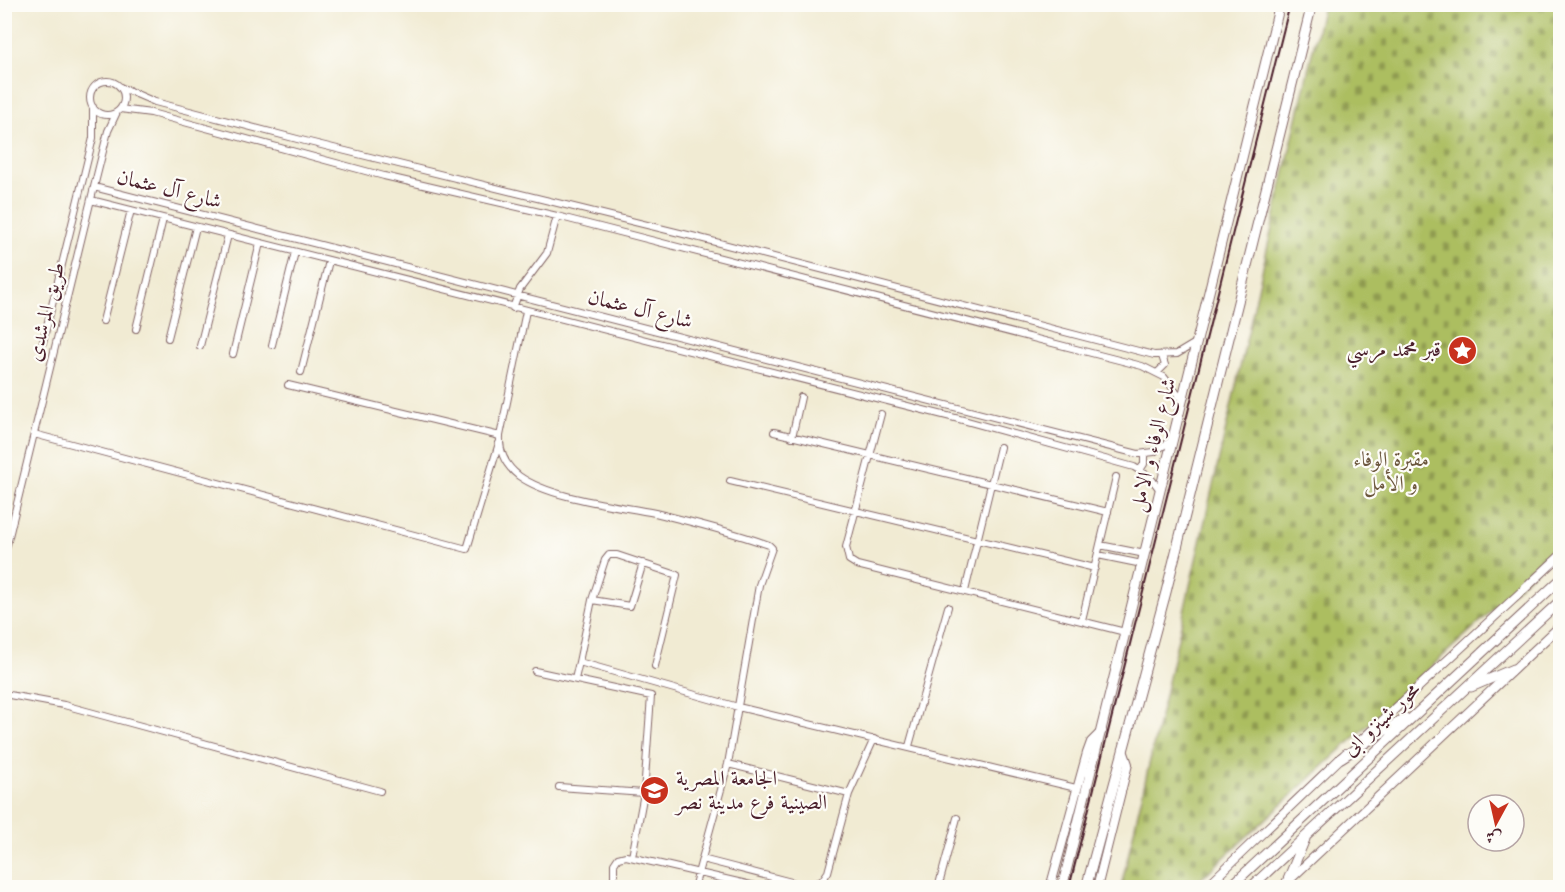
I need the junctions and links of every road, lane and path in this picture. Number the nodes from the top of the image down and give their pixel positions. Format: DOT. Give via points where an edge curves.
graph roads {
  1 [pos="1280,4"];
  2 [pos="1312,4"];
  3 [pos="120,87"];
  4 [pos="93,107"];
  5 [pos="118,111"];
  6 [pos="94,188"];
  7 [pos="120,194"];
  8 [pos="91,200"];
  9 [pos="115,206"];
  10 [pos="131,210"];
  11 [pos="557,216"];
  12 [pos="163,219"];
  13 [pos="195,227"];
  14 [pos="228,235"];
  15 [pos="696,237"];
  16 [pos="260,243"];
  17 [pos="692,250"];
  18 [pos="295,252"];
  19 [pos="329,261"];
  20 [pos="516,296"];
  21 [pos="513,308"];
  22 [pos="526,311"];
  23 [pos="103,321"];
  24 [pos="136,329"];
  25 [pos="168,338"];
  26 [pos="1197,341"];
  27 [pos="272,345"];
  28 [pos="42,346"];
  29 [pos="200,346"];
  30 [pos="233,354"];
  31 [pos="1162,356"];
  32 [pos="301,372"];
  33 [pos="1157,373"];
  34 [pos="288,385"];
  35 [pos="801,397"];
  36 [pos="1183,401"];
  37 [pos="881,414"];
  38 [pos="774,432"];
  39 [pos="34,434"];
  40 [pos="792,437"];
  41 [pos="500,438"];
  42 [pos="1174,438"];
  43 [pos="1000,447"];
  44 [pos="871,454"];
  45 [pos="1143,455"];
  46 [pos="1140,470"];
  47 [pos="1116,477"];
  48 [pos="730,481"];
  49 [pos="991,484"];
  50 [pos="1161,492"];
  51 [pos="856,511"];
  52 [pos="1108,512"];
  53 [pos="978,540"];
  54 [pos="1100,545"];
  55 [pos="1119,548"];
  56 [pos="1098,555"];
  57 [pos="1560,556"];
  58 [pos="4,557"];
  59 [pos="1117,559"];
  60 [pos="1144,559"];
  61 [pos="643,563"];
  62 [pos="1095,568"];
  63 [pos="1560,580"];
  64 [pos="965,591"];
  65 [pos="592,600"];
  66 [pos="1560,601"];
  67 [pos="948,607"];
  68 [pos="1082,620"];
  69 [pos="1560,626"];
  70 [pos="1125,632"];
  71 [pos="579,662"];
  72 [pos="655,666"];
  73 [pos="1513,669"];
  74 [pos="535,671"];
  75 [pos="574,679"];
  76 [pos="1463,691"];
  77 [pos="4,694"];
  78 [pos="738,707"];
  79 [pos="1422,708"];
  80 [pos="1102,731"];
  81 [pos="874,739"];
  82 [pos="909,746"];
  83 [pos="1123,750"];
  84 [pos="1341,758"];
  85 [pos="728,764"];
  86 [pos="559,787"];
  87 [pos="1076,788"];
  88 [pos="380,791"];
  89 [pos="644,793"];
  90 [pos="849,794"];
  91 [pos="957,818"];
  92 [pos="1306,835"];
  93 [pos="632,857"];
  94 [pos="702,859"];
  95 [pos="699,871"];
  96 [pos="740,885"];
  97 [pos="1284,885"];
  98 [pos="614,888"];
  99 [pos="694,888"];
  100 [pos="764,888"];
  101 [pos="938,888"];
  102 [pos="1050,888"];
  103 [pos="1062,888"];
  104 [pos="1086,888"];
  105 [pos="1097,888"];
  106 [pos="1205,888"];
  107 [pos="1229,888"];
  108 [pos="1250,888"];
  1 -- 26 [label="main road, شارع الوفاء و الامل"];
  2 -- 83 [label="main road"];
  3 -- 4 [label="street" via="112,82 99,84 91,94"];
  3 -- 5 [label="street" via="124,98"];
  3 -- 15 [label="street" via="155,102"];
  4 -- 5 [label="street" via="106,115"];
  4 -- 28 [label="street, طريق المرشدى" via="93,138"];
  5 -- 6 [label="street, طريق المرشدى" via="108,130"];
  5 -- 11 [label="street" via="151,113 384,176"];
  6 -- 7 [label="street, شارع آل عثمان"];
  6 -- 8 [label="street, طريق المرشدى"];
  7 -- 9 [label="street" via="112,200"];
  7 -- 20 [label="street, شارع آل عثمان"];
  8 -- 9 [label="street, شارع آل عثمان"];
  8 -- 39 [label="street, طريق المرشدى"];
  9 -- 10 [label="street, شارع آل عثمان"];
  10 -- 12 [label="street, شارع آل عثمان"];
  10 -- 23 [label="street"];
  11 -- 17 [label="street"];
  11 -- 20 [label="street" via="547,253"];
  12 -- 13 [label="street, شارع آل عثمان"];
  12 -- 24 [label="street"];
  13 -- 14 [label="street, شارع آل عثمان"];
  13 -- 25 [label="street"];
  14 -- 16 [label="street, شارع آل عثمان"];
  14 -- 29 [label="street"];
  15 -- 17 [label="street"];
  15 -- 31 [label="street"];
  16 -- 18 [label="street, شارع آل عثمان"];
  16 -- 30 [label="street"];
  17 -- 33 [label="street"];
  18 -- 19 [label="street, شارع آل عثمان"];
  18 -- 27 [label="street"];
  19 -- 21 [label="street, شارع آل عثمان"];
  19 -- 32 [label="street"];
  20 -- 21 [label="street"];
  20 -- 45 [label="street, شارع آل عثمان"];
  21 -- 22 [label="street, شارع آل عثمان"];
  22 -- 41 [label="street"];
  22 -- 46 [label="street, شارع آل عثمان" via="963,420"];
  26 -- 31 [label="street" via="1184,351"];
  26 -- 36 [label="main road, شارع الوفاء و الامل"];
  31 -- 33 [label="street" via="1165,365"];
  33 -- 36 [label="street"];
  34 -- 41 [label="street"];
  35 -- 40 [label="street"];
  36 -- 42 [label="main road, شارع الوفاء و الامل"];
  37 -- 44 [label="street"];
  38 -- 40 [label="street"];
  39 -- 41 [label="street" via="467,549"];
  39 -- 58 [label="street, طريق المرشدى"];
  40 -- 44 [label="street"];
  41 -- 78 [label="street" via="505,461 529,482 771,546 759,585"];
  42 -- 45 [label="street" via="1160,450"];
  42 -- 50 [label="main road, شارع الوفاء و الامل"];
  43 -- 49 [label="street"];
  44 -- 49 [label="street"];
  44 -- 51 [label="street"];
  45 -- 46 [label="street"];
  46 -- 50 [label="street"];
  47 -- 52 [label="street"];
  48 -- 51 [label="street"];
  49 -- 52 [label="street"];
  49 -- 53 [label="street"];
  50 -- 60 [label="main road, شارع الوفاء و الامل"];
  51 -- 53 [label="street"];
  51 -- 64 [label="street" via="846,547 853,563"];
  52 -- 54 [label="street"];
  53 -- 62 [label="street"];
  53 -- 64 [label="street"];
  54 -- 55 [label="street"];
  54 -- 56 [label="street"];
  55 -- 59 [label="street"];
  55 -- 60 [label="street"];
  56 -- 59 [label="street"];
  56 -- 62 [label="street"];
  57 -- 84 [label="street"];
  59 -- 60 [label="street"];
  60 -- 70 [label="main road, شارع الوفاء و الامل"];
  61 -- 65 [label="street" via="609,555"];
  61 -- 65 [label="street" via="630,606"];
  61 -- 72 [label="street" via="674,573 678,579"];
  62 -- 68 [label="street"];
  63 -- 79 [label="main road, محور شينزو ابى"];
  64 -- 68 [label="street"];
  65 -- 71 [label="street"];
  66 -- 76 [label="main road, محور شينزو ابى"];
  67 -- 82 [label="street"];
  68 -- 70 [label="street"];
  69 -- 73 [label="street"];
  70 -- 80 [label="main road, شارع الوفاء و الامل"];
  71 -- 75 [label="street"];
  71 -- 78 [label="street"];
  73 -- 76 [label="main road"];
  73 -- 97 [label="street"];
  74 -- 75 [label="street"];
  75 -- 89 [label="street" via="651,696"];
  76 -- 92 [label="main road, محور شينزو ابى"];
  77 -- 88 [label="street" via="64,705"];
  78 -- 81 [label="street"];
  78 -- 85 [label="street"];
  79 -- 84 [label="main road"];
  79 -- 107 [label="main road, محور شينزو ابى"];
  80 -- 87 [label="street, شارع الوفاء و الامل" via="1091,742"];
  80 -- 103 [label="main road"];
  81 -- 82 [label="street"];
  81 -- 90 [label="street"];
  82 -- 87 [label="street"];
  83 -- 104 [label="main road"];
  83 -- 105 [label="street" via="1128,764"];
  84 -- 106 [label="street"];
  85 -- 90 [label="street"];
  85 -- 94 [label="street"];
  86 -- 89 [label="street"];
  87 -- 102 [label="street, شارع الوفاء و الامل"];
  89 -- 93 [label="street"];
  90 -- 94 [label="street" via="828,872 815,885"];
  91 -- 101 [label="street"];
  92 -- 97 [label="main road"];
  92 -- 108 [label="main road, محور شينزو ابى"];
  93 -- 95 [label="street"];
  93 -- 98 [label="street" via="616,860"];
  94 -- 95 [label="street"];
  95 -- 96 [label="street"];
  95 -- 99 [label="street"];
  96 -- 100 [label="street"];
}
